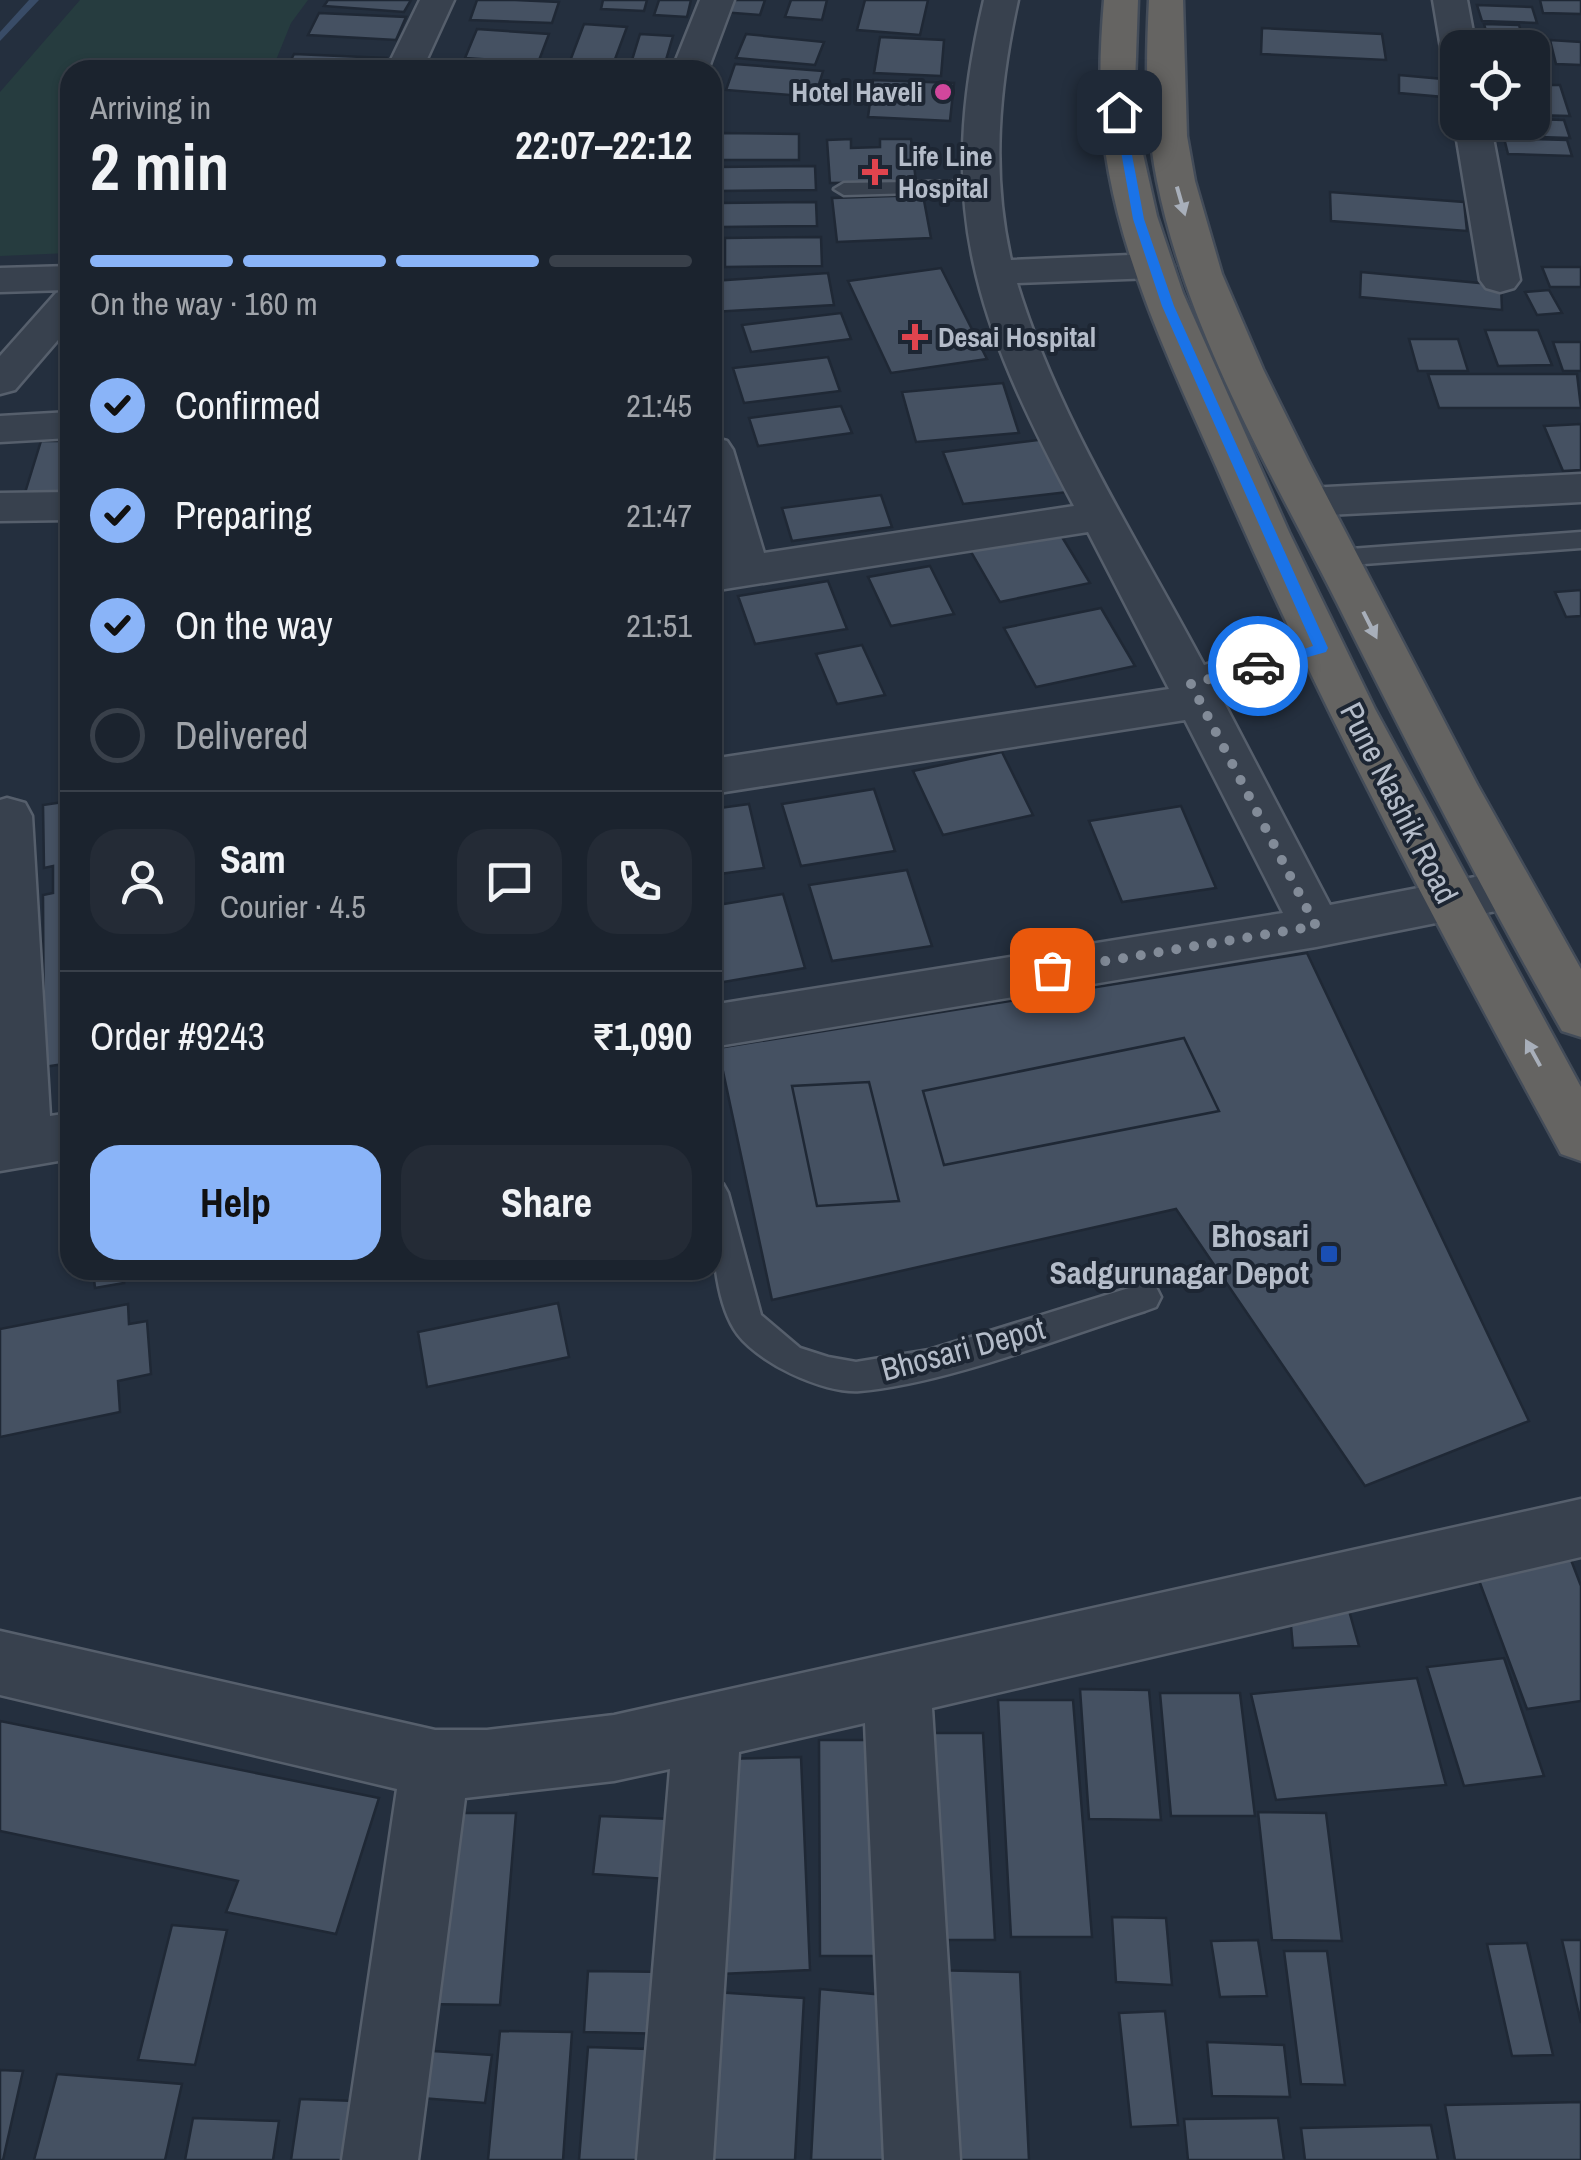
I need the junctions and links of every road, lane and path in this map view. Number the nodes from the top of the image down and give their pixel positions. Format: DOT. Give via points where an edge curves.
graph roads {
  1 [pos="437,0"];
  2 [pos="717,0"];
  3 [pos="1001,0"];
  4 [pos="1121,0"];
  5 [pos="1166,0"];
  6 [pos="1450,0"];
  7 [pos="1456,30"];
  8 [pos="409,60"];
  9 [pos="694,60"];
  10 [pos="1475,140"];
  11 [pos="980,188"];
  12 [pos="844,189"];
  13 [pos="1154,266"];
  14 [pos="994,272"];
  15 [pos="60,278"];
  16 [pos="0,280"];
  17 [pos="1500,280"];
  18 [pos="60,312"];
  19 [pos="0,380"];
  20 [pos="60,426"];
  21 [pos="0,429"];
  22 [pos="1581,488"];
  23 [pos="1308,502"];
  24 [pos="60,506"];
  25 [pos="0,508"];
  26 [pos="1101,516"];
  27 [pos="722,519"];
  28 [pos="1581,540"];
  29 [pos="1337,558"];
  30 [pos="730,574"];
  31 [pos="1321,648"];
  32 [pos="1195,693"];
  33 [pos="722,776"];
  34 [pos="8,816"];
  35 [pos="1506,890"];
  36 [pos="1448,902"];
  37 [pos="1316,926"];
  38 [pos="1581,1016"];
  39 [pos="722,1024"];
  40 [pos="1581,1138"];
  41 [pos="31,1142"];
  42 [pos="722,1229"];
  43 [pos="1146,1297"];
  44 [pos="1581,1528"];
  45 [pos="0,1663"];
  46 [pos="897,1682"];
  47 [pos="707,1726"];
  48 [pos="435,1764"];
  49 [pos="380,2160"];
  50 [pos="675,2160"];
  51 [pos="922,2160"];
  1 -- 8 [label="street"];
  2 -- 9 [label="street"];
  3 -- 11 [label="street" via="982,75"];
  4 -- 13 [label="highway, Pune Nashik Road" via="1121,136"];
  5 -- 23 [label="highway, Pune Nashik Road, one-way" via="1166,109 1193,243 1224,326"];
  6 -- 7 [label="street"];
  10 -- 17 [label="street"];
  11 -- 12 [label="lane"];
  11 -- 14 [label="street"];
  13 -- 14 [label="street"];
  13 -- 31 [label="highway, Pune Nashik Road"];
  14 -- 26 [label="street" via="1018,345"];
  15 -- 16 [label="street"];
  18 -- 19 [label="street"];
  20 -- 21 [label="street"];
  22 -- 23 [label="street"];
  23 -- 29 [label="highway, Pune Nashik Road"];
  24 -- 25 [label="street"];
  26 -- 30 [label="street"];
  26 -- 32 [label="street"];
  27 -- 30 [label="street"];
  28 -- 29 [label="lane"];
  29 -- 35 [label="highway, Pune Nashik Road, one-way"];
  31 -- 32 [label="street"];
  31 -- 36 [label="highway, Pune Nashik Road"];
  32 -- 33 [label="street"];
  32 -- 37 [label="street"];
  34 -- 41 [label="street"];
  35 -- 36 [label="street"];
  35 -- 38 [label="highway, Pune Nashik Road"];
  36 -- 37 [label="street"];
  40 -- 36 [label="highway, Pune Nashik Road, one-way"];
  37 -- 39 [label="street"];
  42 -- 43 [label="lane, Bhosari Depot" via="748,1324 789,1358 856,1377 930,1364"];
  44 -- 46 [label="street"];
  45 -- 48 [label="street"];
  46 -- 47 [label="street"];
  46 -- 51 [label="street"];
  47 -- 48 [label="street" via="614,1748"];
  47 -- 50 [label="street"];
  48 -- 49 [label="street"];
}
